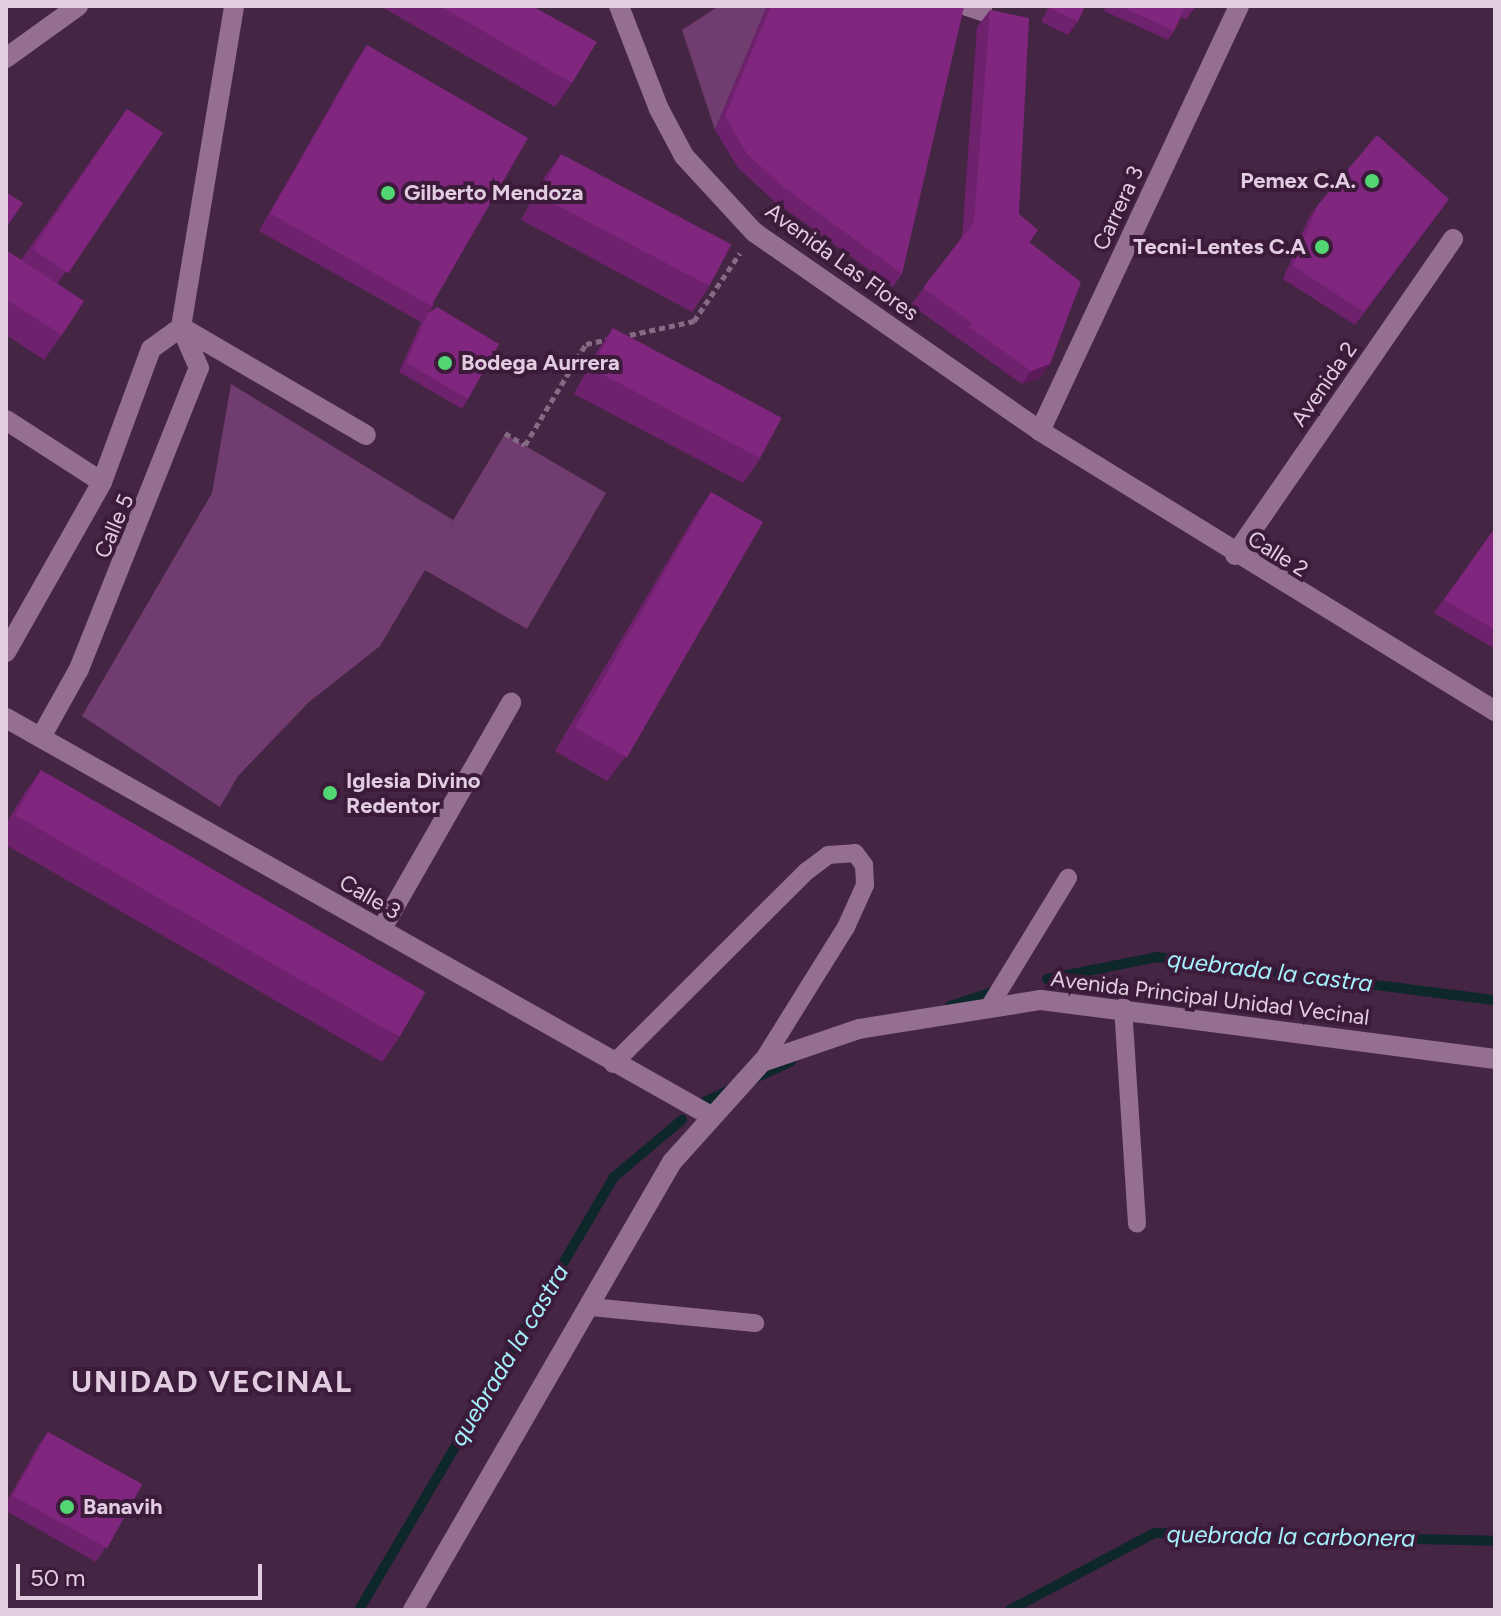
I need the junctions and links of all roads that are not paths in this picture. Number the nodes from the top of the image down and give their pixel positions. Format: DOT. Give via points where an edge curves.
graph roads {
  1 [pos="78,6"];
  2 [pos="234,6"];
  3 [pos="1239,6"];
  4 [pos="624,8"];
  5 [pos="6,58"];
  6 [pos="1453,239"];
  7 [pos="181,327"];
  8 [pos="6,420"];
  9 [pos="1040,431"];
  10 [pos="366,435"];
  11 [pos="102,482"];
  12 [pos="1235,555"];
  13 [pos="6,652"];
  14 [pos="511,703"];
  15 [pos="1495,711"];
  16 [pos="6,718"];
  17 [pos="41,737"];
  18 [pos="1068,878"];
  19 [pos="381,930"];
  20 [pos="991,1004"];
  21 [pos="1123,1007"];
  22 [pos="1495,1059"];
  23 [pos="762,1062"];
  24 [pos="613,1064"];
  25 [pos="711,1116"];
  26 [pos="1137,1224"];
  27 [pos="591,1307"];
  28 [pos="755,1323"];
  29 [pos="413,1610"];
  1 -- 5 [label="street"];
  2 -- 7 [label="street"];
  3 -- 9 [label="street, Carrera 3"];
  4 -- 9 [label="street, Avenida Las Flores" via="659,109 684,156 754,232"];
  6 -- 12 [label="street, Avenida 2"];
  7 -- 10 [label="street"];
  7 -- 11 [label="street, Calle 5" via="151,349"];
  7 -- 17 [label="street, Calle 5" via="199,368 79,669"];
  8 -- 11 [label="street"];
  9 -- 12 [label="street, Calle 2"];
  11 -- 13 [label="street, Calle 5"];
  12 -- 15 [label="street, Calle 2"];
  14 -- 19 [label="street"];
  16 -- 17 [label="street, Calle 3"];
  17 -- 19 [label="street, Calle 3"];
  18 -- 20 [label="lane"];
  19 -- 24 [label="street, Calle 3"];
  20 -- 21 [label="street, Avenida Principal Unidad Vecinal" via="1041,1000"];
  20 -- 23 [label="street, Avenida Principal Unidad Vecinal" via="859,1029"];
  21 -- 22 [label="street, Avenida Principal Unidad Vecinal"];
  21 -- 26 [label="lane"];
  23 -- 24 [label="lane" via="859,899 864,865 855,853 828,855 807,871"];
  23 -- 25 [label="street, Avenida Principal Unidad Vecinal"];
  24 -- 25 [label="street, Calle 3"];
  25 -- 27 [label="street, Avenida Principal Unidad Vecinal" via="672,1162"];
  27 -- 28 [label="lane"];
  27 -- 29 [label="street, Avenida Principal Unidad Vecinal"];
}
